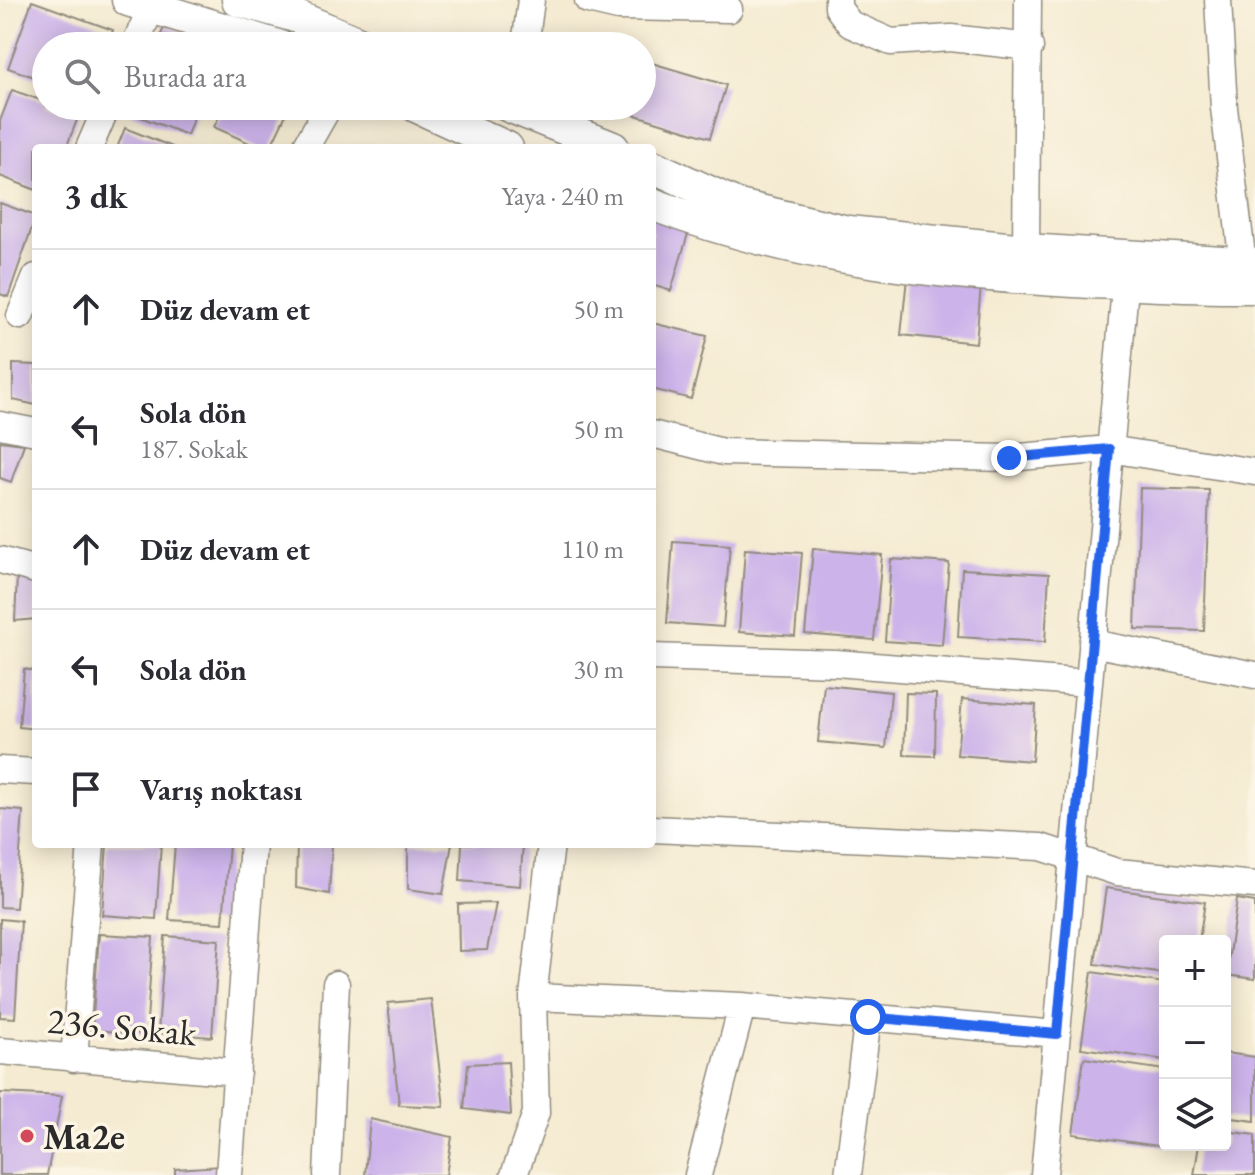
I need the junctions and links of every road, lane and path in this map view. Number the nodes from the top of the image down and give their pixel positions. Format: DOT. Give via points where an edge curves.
graph roads {
  1 [pos="238,0"];
  2 [pos="531,0"];
  3 [pos="588,0"];
  4 [pos="838,0"];
  5 [pos="1028,0"];
  6 [pos="1218,0"];
  7 [pos="145,2"];
  8 [pos="296,8"];
  9 [pos="729,9"];
  10 [pos="138,32"];
  11 [pos="236,32"];
  12 [pos="339,32"];
  13 [pos="527,32"];
  14 [pos="1030,47"];
  15 [pos="101,120"];
  16 [pos="321,120"];
  17 [pos="446,120"];
  18 [pos="515,120"];
  19 [pos="545,120"];
  20 [pos="91,144"];
  21 [pos="307,144"];
  22 [pos="498,144"];
  23 [pos="516,144"];
  24 [pos="603,144"];
  25 [pos="656,168"];
  26 [pos="656,206"];
  27 [pos="1026,250"];
  28 [pos="1126,270"];
  29 [pos="1251,272"];
  30 [pos="32,286"];
  31 [pos="19,316"];
  32 [pos="0,425"];
  33 [pos="32,431"];
  34 [pos="656,435"];
  35 [pos="1109,449"];
  36 [pos="1255,472"];
  37 [pos="0,560"];
  38 [pos="32,569"];
  39 [pos="1092,643"];
  40 [pos="656,657"];
  41 [pos="1255,675"];
  42 [pos="1088,683"];
  43 [pos="0,770"];
  44 [pos="32,772"];
  45 [pos="656,829"];
  46 [pos="91,848"];
  47 [pos="253,848"];
  48 [pos="551,848"];
  49 [pos="1074,860"];
  50 [pos="1255,885"];
  51 [pos="336,984"];
  52 [pos="533,997"];
  53 [pos="742,1006"];
  54 [pos="868,1017"];
  55 [pos="1057,1034"];
  56 [pos="0,1051"];
  57 [pos="74,1059"];
  58 [pos="237,1072"];
  59 [pos="229,1175"];
  60 [pos="327,1175"];
  61 [pos="514,1175"];
  62 [pos="698,1175"];
  63 [pos="848,1175"];
  64 [pos="1044,1175"];
  1 -- 8 [label="main road"];
  2 -- 13 [label="street"];
  3 -- 9 [label="street" via="618,7"];
  4 -- 14 [label="street" via="850,24 891,42 951,38"];
  5 -- 14 [label="street"];
  6 -- 29 [label="street" via="1224,108"];
  7 -- 10 [label="street"];
  7 -- 11 [label="main road"];
  8 -- 12 [label="main road"];
  14 -- 27 [label="street"];
  15 -- 20 [label="street"];
  16 -- 21 [label="street"];
  17 -- 22 [label="main road"];
  18 -- 23 [label="street"];
  19 -- 24 [label="main road"];
  25 -- 27 [label="main road" via="739,206 848,232"];
  26 -- 28 [label="main road" via="719,230 842,259 1020,278"];
  27 -- 28 [label="main road"];
  28 -- 29 [label="main road"];
  28 -- 35 [label="street"];
  30 -- 31 [label="street"];
  32 -- 33 [label="street"];
  34 -- 35 [label="street" via="723,452 1009,458"];
  35 -- 36 [label="street"];
  35 -- 39 [label="street"];
  37 -- 38 [label="street"];
  39 -- 41 [label="street"];
  39 -- 42 [label="street"];
  40 -- 42 [label="street" via="836,663"];
  42 -- 49 [label="street"];
  43 -- 44 [label="street"];
  45 -- 49 [label="street" via="1041,847"];
  46 -- 57 [label="street"];
  47 -- 58 [label="street"];
  48 -- 52 [label="street"];
  49 -- 50 [label="street" via="1117,872"];
  49 -- 55 [label="street"];
  51 -- 60 [label="street"];
  52 -- 53 [label="street"];
  52 -- 61 [label="street" via="536,1113"];
  53 -- 54 [label="street"];
  53 -- 62 [label="street"];
  54 -- 55 [label="street"];
  54 -- 63 [label="street"];
  55 -- 64 [label="street"];
  56 -- 57 [label="street, 236. Sokak"];
  57 -- 58 [label="street, 236. Sokak"];
  58 -- 59 [label="street"];
}
